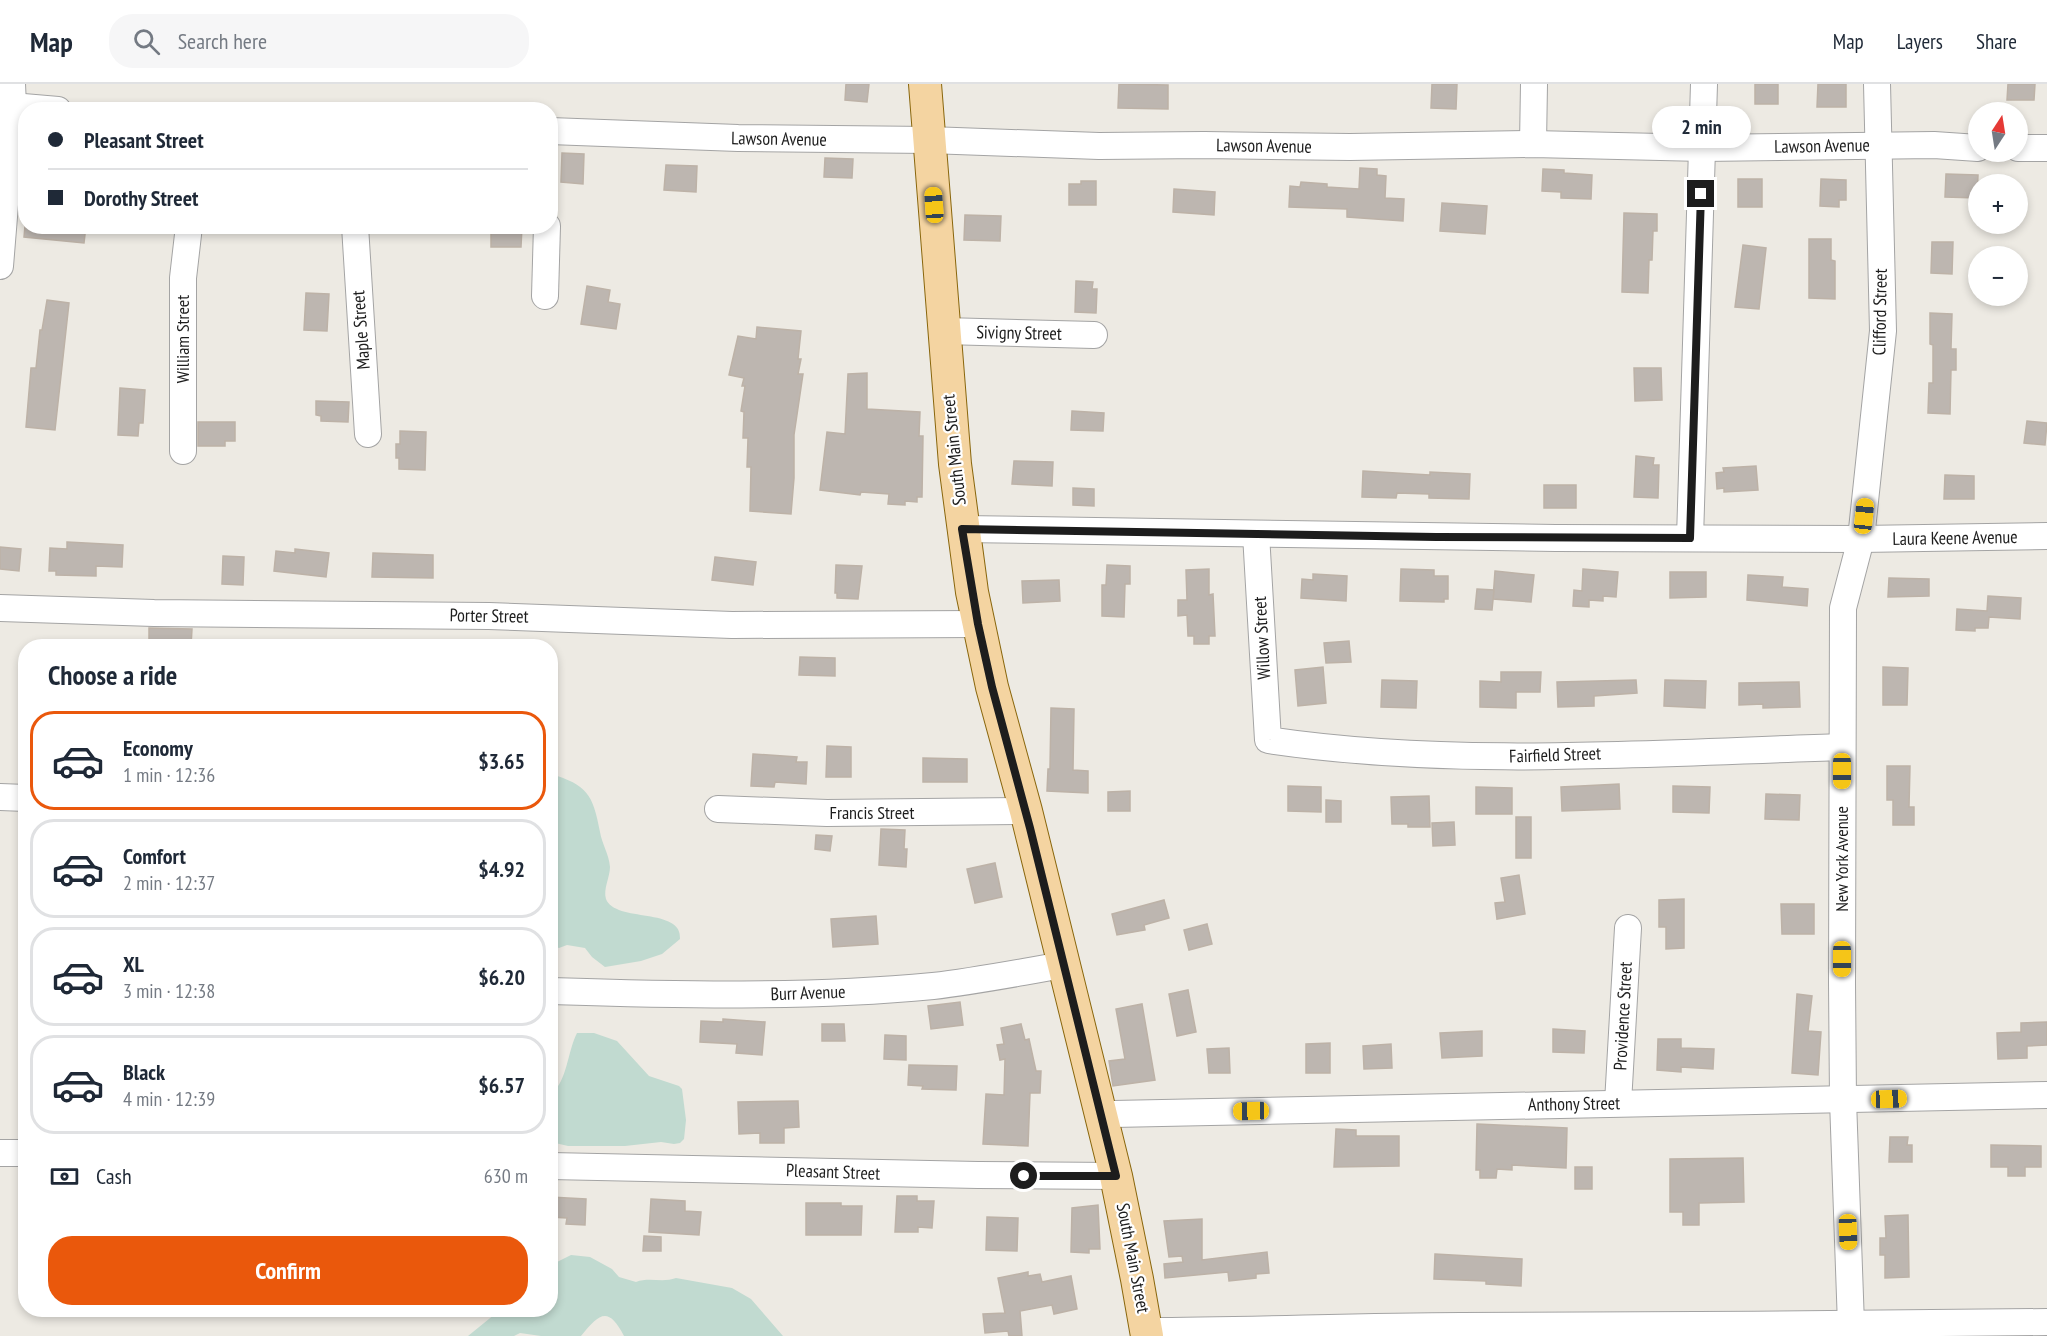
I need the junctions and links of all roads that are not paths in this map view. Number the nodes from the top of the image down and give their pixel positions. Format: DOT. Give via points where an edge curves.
graph roads {
  1 [pos="925,84"];
  2 [pos="1534,84"];
  3 [pos="1704,84"];
  4 [pos="1877,84"];
  5 [pos="8,98"];
  6 [pos="25,102"];
  7 [pos="558,131"];
  8 [pos="929,140"];
  9 [pos="1533,144"];
  10 [pos="1878,145"];
  11 [pos="1968,147"];
  12 [pos="1703,148"];
  13 [pos="2028,148"];
  14 [pos="2047,148"];
  15 [pos="188,234"];
  16 [pos="356,234"];
  17 [pos="547,234"];
  18 [pos="0,266"];
  19 [pos="545,296"];
  20 [pos="944,331"];
  21 [pos="1094,335"];
  22 [pos="368,434"];
  23 [pos="183,451"];
  24 [pos="962,529"];
  25 [pos="1256,534"];
  26 [pos="2047,536"];
  27 [pos="1690,538"];
  28 [pos="1861,539"];
  29 [pos="0,608"];
  30 [pos="978,624"];
  31 [pos="1268,740"];
  32 [pos="1842,747"];
  33 [pos="0,796"];
  34 [pos="18,797"];
  35 [pos="718,809"];
  36 [pos="1026,811"];
  37 [pos="1628,928"];
  38 [pos="1064,965"];
  39 [pos="558,991"];
  40 [pos="2047,1095"];
  41 [pos="1844,1100"];
  42 [pos="1618,1103"];
  43 [pos="1102,1116"];
  44 [pos="0,1153"];
  45 [pos="18,1153"];
  46 [pos="558,1166"];
  47 [pos="1116,1176"];
  48 [pos="2047,1322"];
  49 [pos="1851,1325"];
  50 [pos="1149,1334"];
  1 -- 8 [label="main road, South Main Street"];
  2 -- 9 [label="street"];
  3 -- 12 [label="street"];
  4 -- 10 [label="street, Clifford Street"];
  5 -- 6 [label="street"];
  5 -- 18 [label="street"];
  7 -- 8 [label="street, Lawson Avenue"];
  8 -- 9 [label="street, Lawson Avenue" via="1099,146"];
  8 -- 20 [label="main road, South Main Street"];
  9 -- 12 [label="street, Lawson Avenue"];
  10 -- 11 [label="street, Lawson Avenue"];
  10 -- 12 [label="street, Lawson Avenue"];
  10 -- 28 [label="street, Clifford Street" via="1883,331"];
  12 -- 27 [label="street"];
  13 -- 14 [label="street"];
  15 -- 23 [label="street, William Street" via="183,278"];
  16 -- 22 [label="street, Maple Street"];
  17 -- 19 [label="street"];
  20 -- 21 [label="street, Sivigny Street"];
  20 -- 24 [label="main road, South Main Street"];
  24 -- 25 [label="street, Laura Keene Avenue"];
  24 -- 30 [label="main road, South Main Street"];
  25 -- 27 [label="street, Laura Keene Avenue"];
  25 -- 31 [label="street, Willow Street"];
  26 -- 28 [label="street, Laura Keene Avenue"];
  27 -- 28 [label="street, Laura Keene Avenue"];
  28 -- 32 [label="street, New York Avenue" via="1843,608"];
  29 -- 30 [label="street, Porter Street" via="480,615 732,625"];
  30 -- 36 [label="main road, South Main Street"];
  31 -- 32 [label="street, Fairfield Street" via="1319,748 1493,757"];
  32 -- 41 [label="street, New York Avenue"];
  33 -- 34 [label="street"];
  35 -- 36 [label="street, Francis Street" via="836,813"];
  36 -- 38 [label="main road, South Main Street"];
  37 -- 42 [label="street, Providence Street"];
  38 -- 39 [label="street, Burr Avenue" via="936,986 832,992"];
  38 -- 43 [label="main road, South Main Street"];
  40 -- 41 [label="street, Anthony Street"];
  41 -- 42 [label="street, Anthony Street"];
  41 -- 49 [label="street, New York Avenue"];
  42 -- 43 [label="street, Anthony Street"];
  43 -- 47 [label="main road, South Main Street"];
  44 -- 45 [label="street"];
  46 -- 47 [label="street, Pleasant Street"];
  47 -- 50 [label="main road, South Main Street"];
  48 -- 49 [label="street"];
  49 -- 50 [label="street" via="1458,1326"];
}
